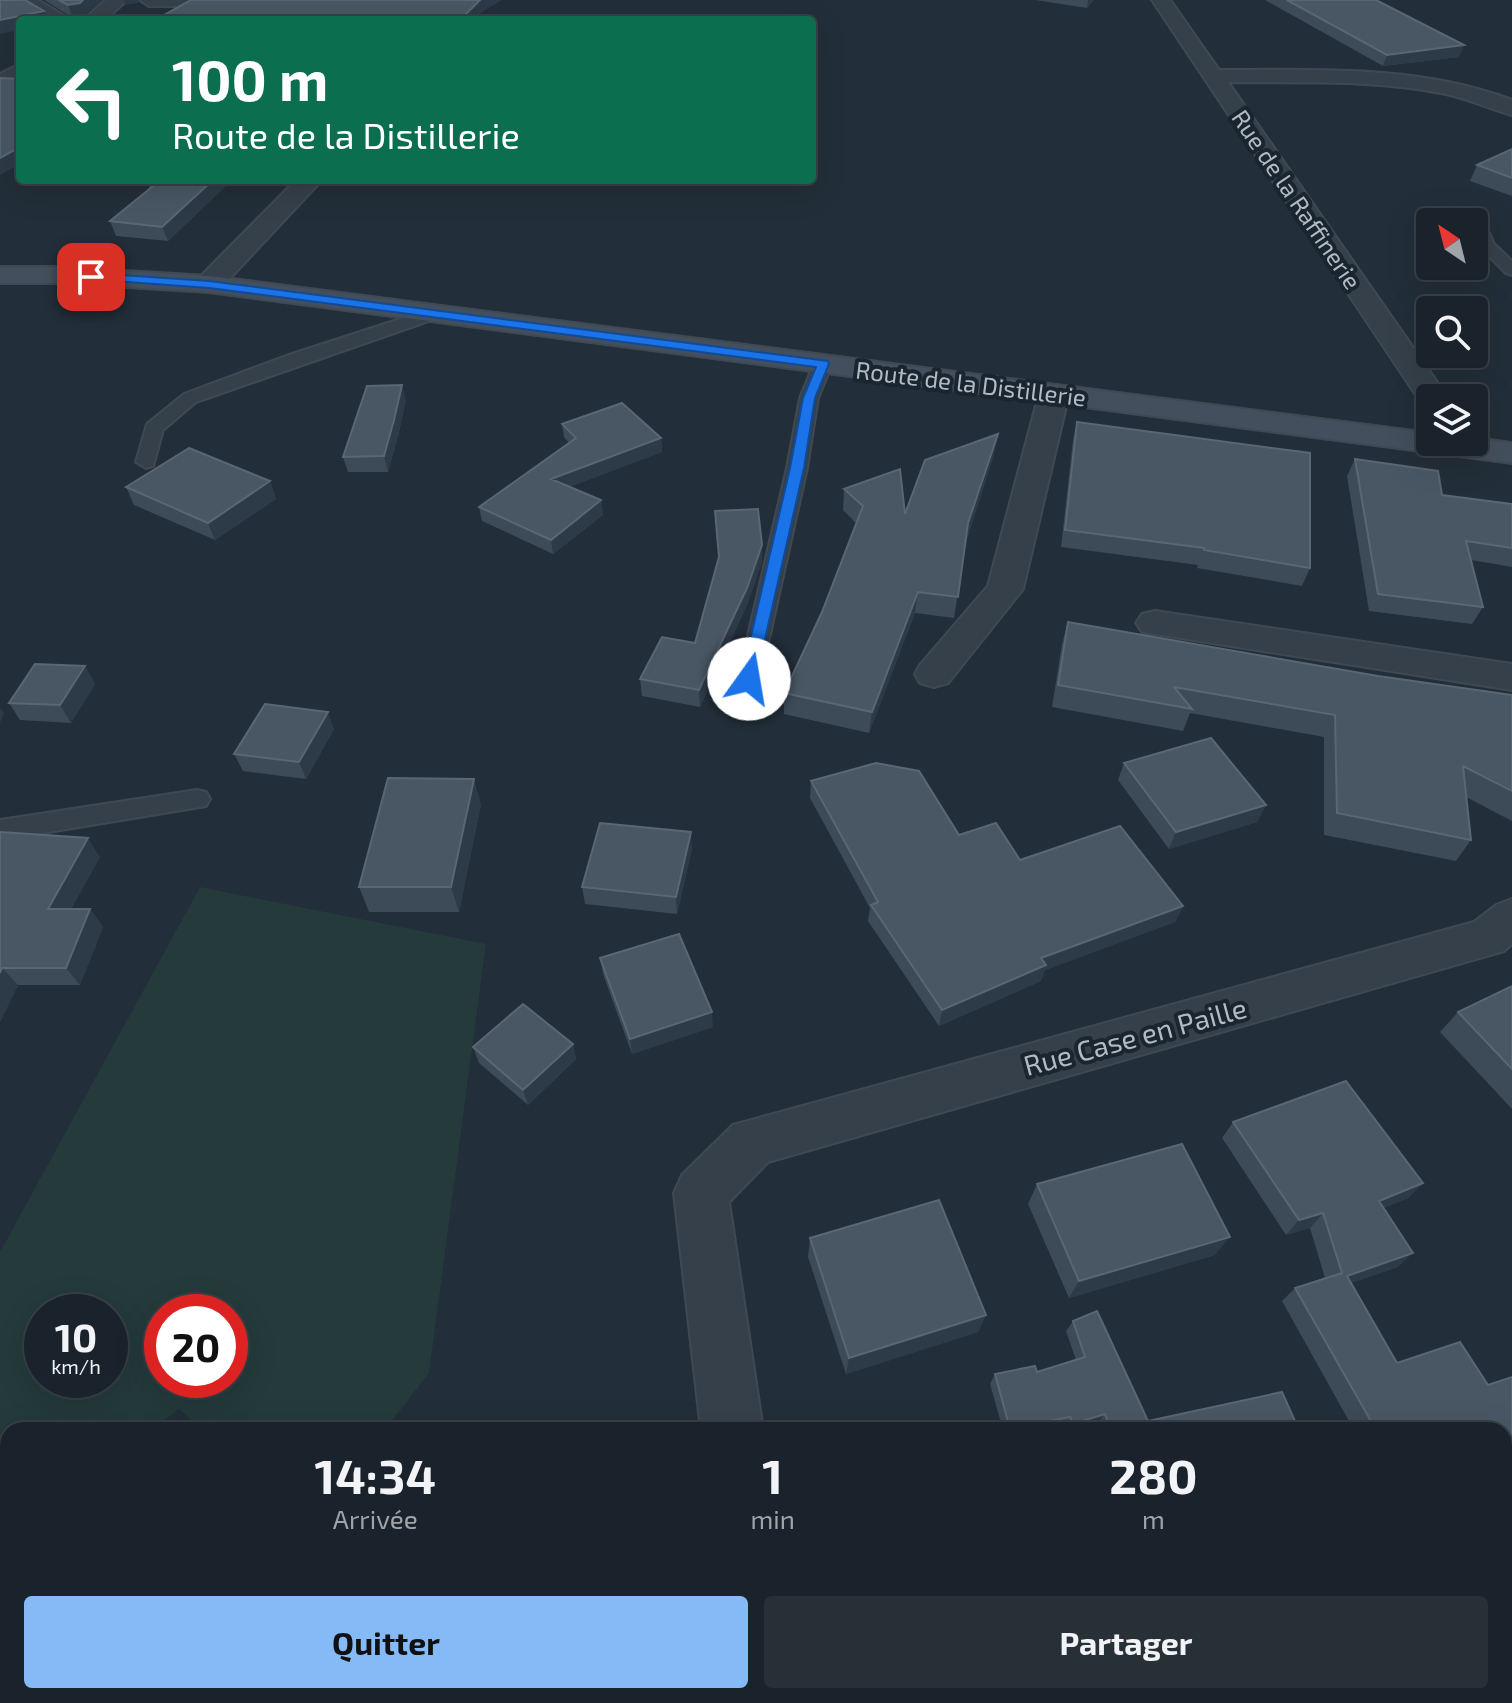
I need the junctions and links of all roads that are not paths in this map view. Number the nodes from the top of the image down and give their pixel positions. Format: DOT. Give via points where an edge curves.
graph roads {
  1 [pos="24,0"];
  2 [pos="118,0"];
  3 [pos="149,0"];
  4 [pos="172,0"];
  5 [pos="241,0"];
  6 [pos="1161,0"];
  7 [pos="54,16"];
  8 [pos="98,16"];
  9 [pos="1214,76"];
  10 [pos="1512,108"];
  11 [pos="306,184"];
  12 [pos="1488,247"];
  13 [pos="1512,270"];
  14 [pos="0,275"];
  15 [pos="209,284"];
  16 [pos="434,313"];
  17 [pos="823,364"];
  18 [pos="1423,384"];
  19 [pos="1054,394"];
  20 [pos="1416,439"];
  21 [pos="1488,449"];
  22 [pos="1512,453"];
  23 [pos="146,462"];
  24 [pos="1155,623"];
  25 [pos="934,674"];
  26 [pos="1512,677"];
  27 [pos="749,679"];
  28 [pos="197,799"];
  29 [pos="0,830"];
  30 [pos="1512,918"];
  31 [pos="731,1422"];
  1 -- 7 [label="street"];
  2 -- 8 [label="street"];
  3 -- 4 [label="street"];
  4 -- 5 [label="street"];
  6 -- 9 [label="street, Rue de la Raffinerie"];
  9 -- 10 [label="street" via="1418,82 1492,98"];
  9 -- 18 [label="street, Rue de la Raffinerie"];
  11 -- 15 [label="street"];
  12 -- 13 [label="lane"];
  14 -- 15 [label="street, Route de la Distillerie"];
  15 -- 16 [label="street, Route de la Distillerie"];
  16 -- 17 [label="street, Route de la Distillerie"];
  16 -- 23 [label="lane" via="190,398 154,428"];
  17 -- 19 [label="street, Route de la Distillerie"];
  17 -- 27 [label="lane" via="809,398"];
  19 -- 20 [label="street, Route de la Distillerie"];
  19 -- 25 [label="street" via="1005,589"];
  21 -- 22 [label="street, Route de la Distillerie"];
  24 -- 26 [label="street"];
  28 -- 29 [label="lane"];
  30 -- 31 [label="street, Rue Case en Paille" via="1488,937 752,1142 701,1193"];
}
